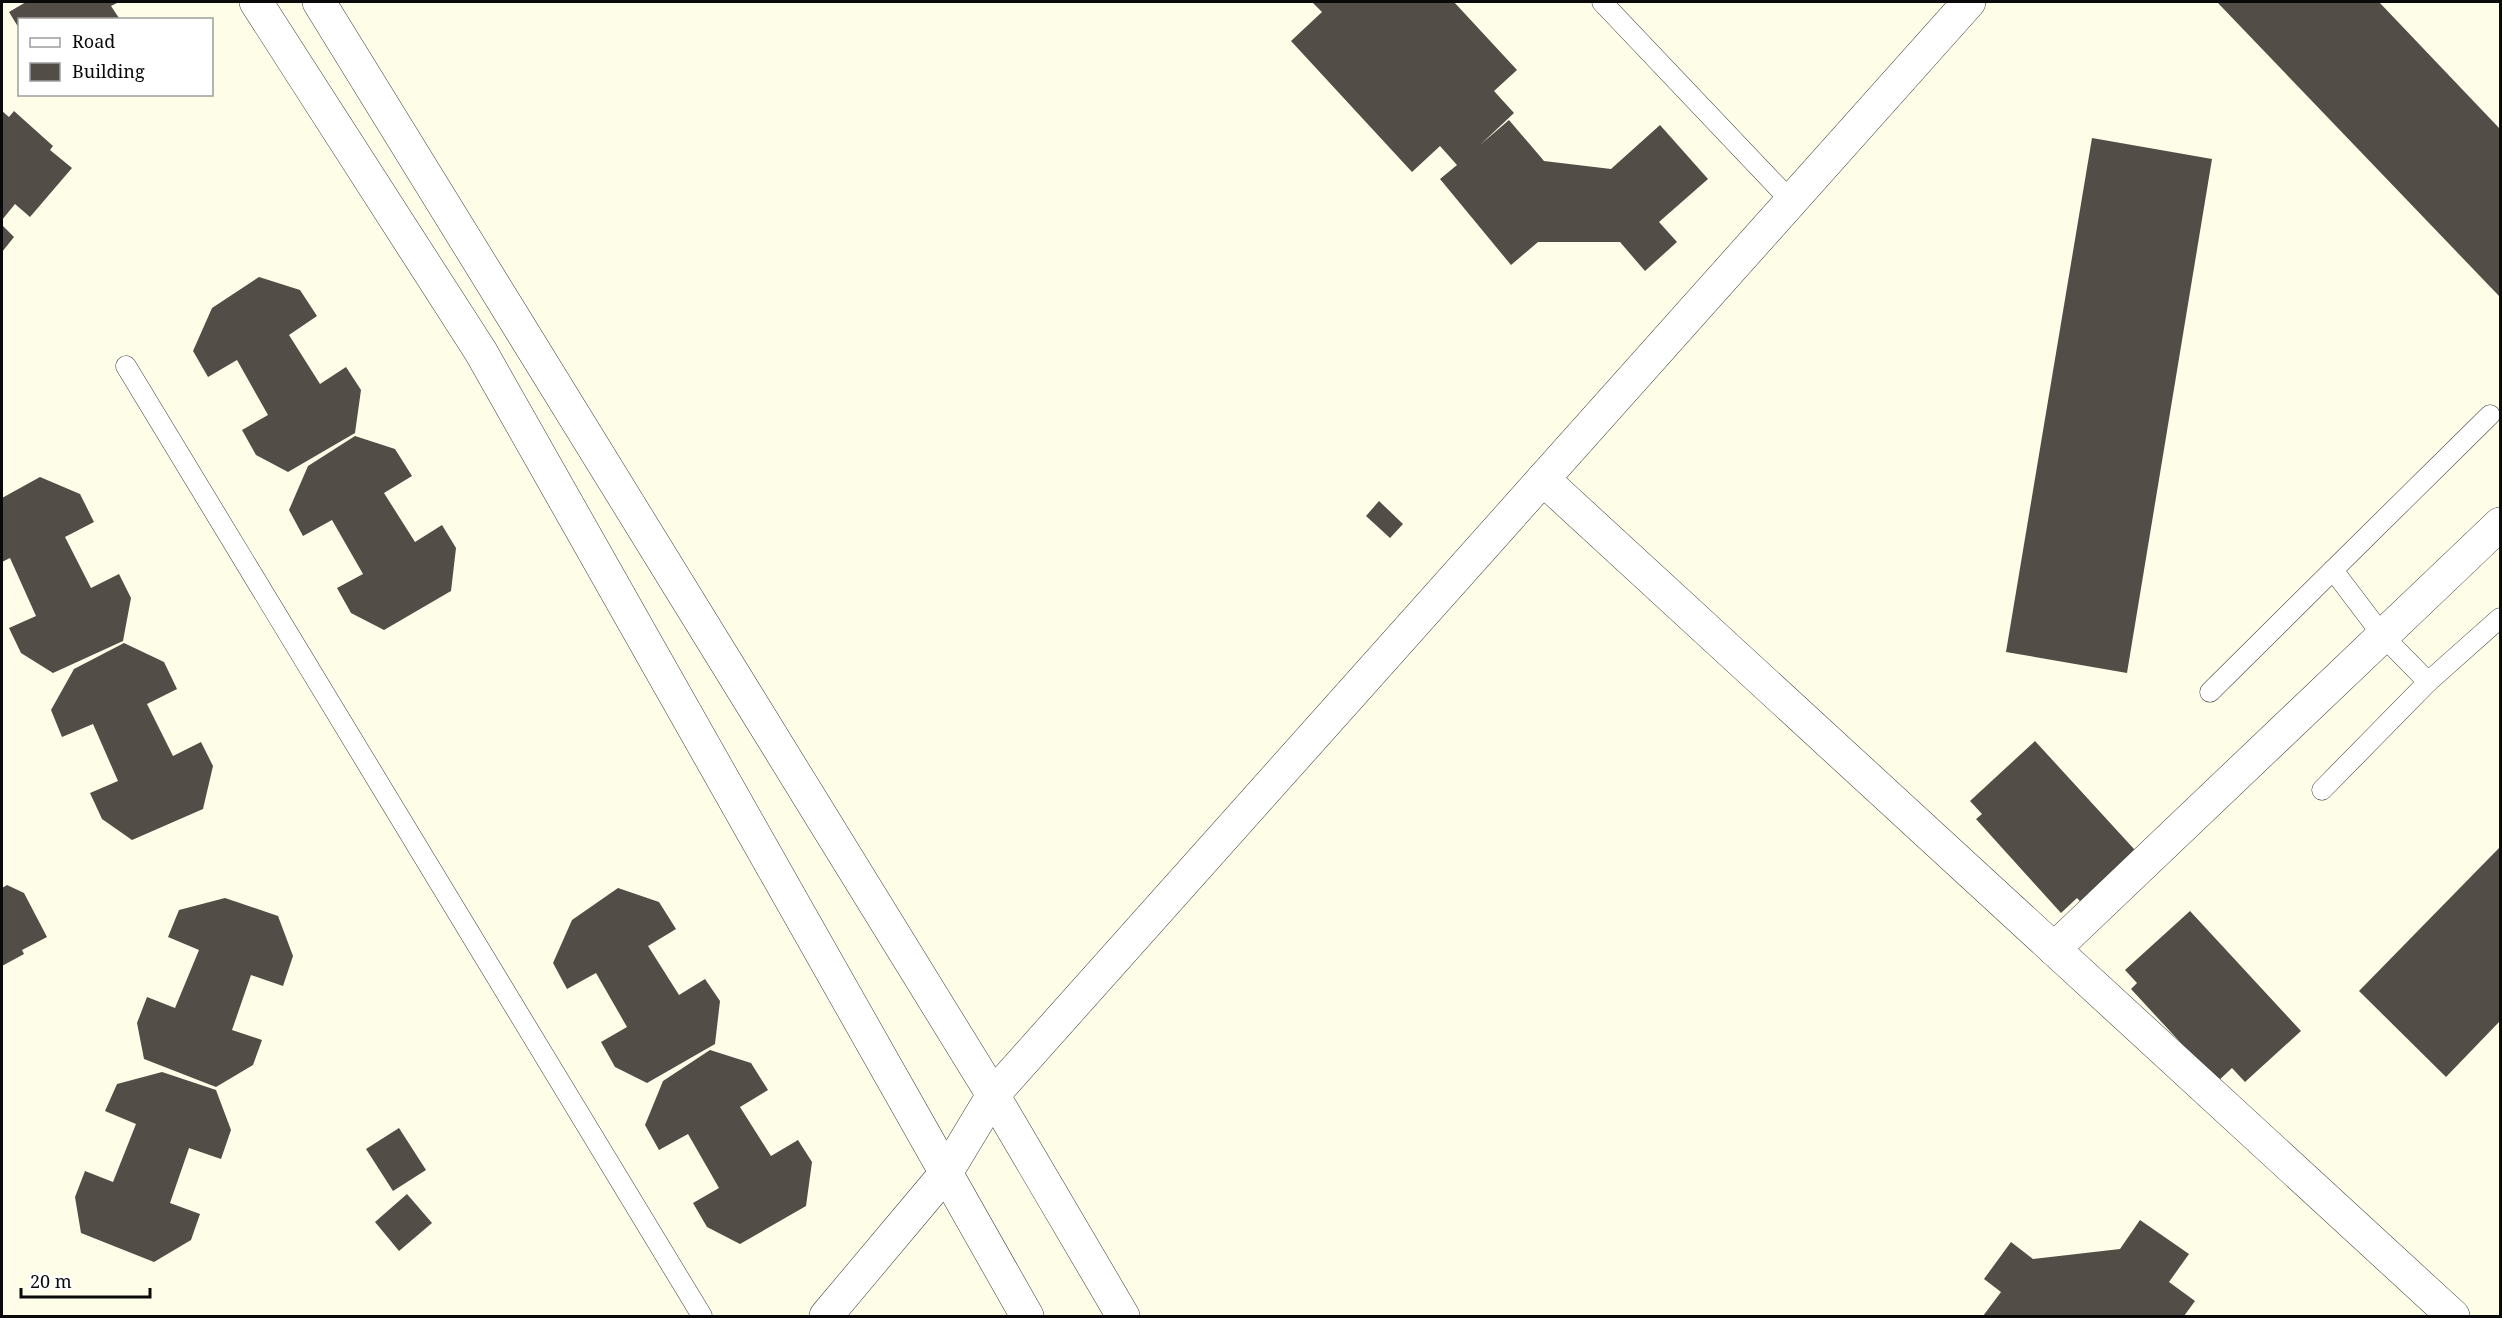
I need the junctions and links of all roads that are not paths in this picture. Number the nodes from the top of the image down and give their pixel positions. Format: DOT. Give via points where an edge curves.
graph roads {
  1 [pos="256,2"];
  2 [pos="319,2"];
  3 [pos="1602,2"];
  4 [pos="1969,2"];
  5 [pos="1791,201"];
  6 [pos="126,366"];
  7 [pos="2490,415"];
  8 [pos="1543,480"];
  9 [pos="2500,524"];
  10 [pos="2333,570"];
  11 [pos="2500,618"];
  12 [pos="2383,636"];
  13 [pos="2428,682"];
  14 [pos="2210,692"];
  15 [pos="2322,790"];
  16 [pos="2054,949"];
  17 [pos="993,1095"];
  18 [pos="946,1173"];
  19 [pos="702,1317"];
  20 [pos="826,1317"];
  21 [pos="1027,1317"];
  22 [pos="1123,1317"];
  23 [pos="2453,1317"];
  1 -- 18 [label="street" via="481,352"];
  2 -- 17 [label="street"];
  3 -- 5 [label="lane"];
  4 -- 5 [label="street"];
  5 -- 8 [label="street"];
  6 -- 19 [label="lane"];
  7 -- 10 [label="lane"];
  8 -- 16 [label="street"];
  8 -- 17 [label="street"];
  9 -- 12 [label="street"];
  10 -- 12 [label="lane"];
  10 -- 14 [label="lane"];
  11 -- 13 [label="lane"];
  12 -- 13 [label="lane"];
  12 -- 16 [label="street"];
  13 -- 15 [label="lane"];
  16 -- 23 [label="street"];
  17 -- 18 [label="street"];
  17 -- 22 [label="street"];
  18 -- 20 [label="street"];
  18 -- 21 [label="street"];
}
